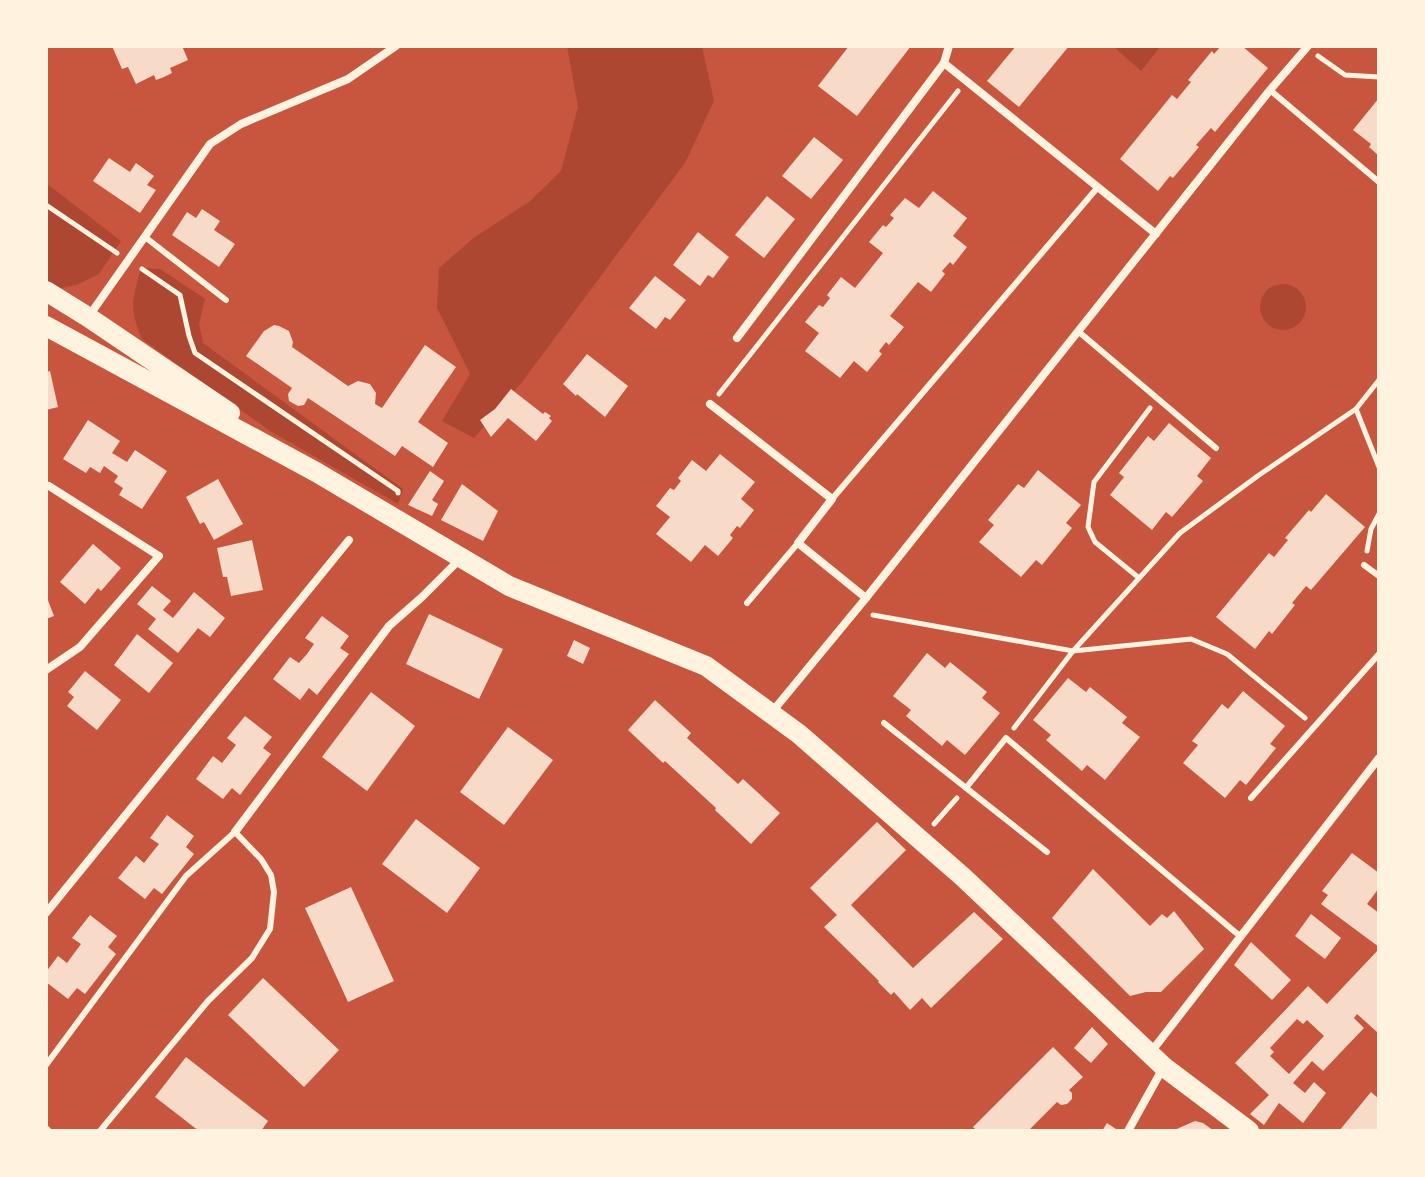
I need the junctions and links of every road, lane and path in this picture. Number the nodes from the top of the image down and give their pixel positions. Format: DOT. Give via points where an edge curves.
graph roads {
  1 [pos="396,46"];
  2 [pos="949,46"];
  3 [pos="1308,47"];
  4 [pos="944,63"];
  5 [pos="1379,77"];
  6 [pos="966,81"];
  7 [pos="1270,90"];
  8 [pos="1379,182"];
  9 [pos="1098,187"];
  10 [pos="1156,234"];
  11 [pos="145,237"];
  12 [pos="46,291"];
  13 [pos="180,295"];
  14 [pos="226,300"];
  15 [pos="88,317"];
  16 [pos="46,326"];
  17 [pos="1079,332"];
  18 [pos="737,338"];
  19 [pos="1379,380"];
  20 [pos="1158,398"];
  21 [pos="710,404"];
  22 [pos="1356,409"];
  23 [pos="1216,448"];
  24 [pos="1379,467"];
  25 [pos="316,472"];
  26 [pos="49,486"];
  27 [pos="832,499"];
  28 [pos="1379,514"];
  29 [pos="395,518"];
  30 [pos="349,540"];
  31 [pos="798,543"];
  32 [pos="461,558"];
  33 [pos="1364,565"];
  34 [pos="1379,576"];
  35 [pos="1139,578"];
  36 [pos="866,598"];
  37 [pos="747,603"];
  38 [pos="855,612"];
  39 [pos="1073,651"];
  40 [pos="1379,654"];
  41 [pos="46,670"];
  42 [pos="771,713"];
  43 [pos="884,723"];
  44 [pos="1316,726"];
  45 [pos="1006,738"];
  46 [pos="1379,758"];
  47 [pos="966,788"];
  48 [pos="1251,798"];
  49 [pos="235,832"];
  50 [pos="921,840"];
  51 [pos="1047,852"];
  52 [pos="46,913"];
  53 [pos="1241,937"];
  54 [pos="1157,1060"];
  55 [pos="46,1065"];
  56 [pos="100,1131"];
  57 [pos="1128,1131"];
  58 [pos="1249,1131"];
  1 -- 11 [label="street" via="348,79 241,124 210,144"];
  2 -- 4 [label="street"];
  3 -- 5 [label="path" via="1345,75"];
  3 -- 7 [label="street"];
  4 -- 6 [label="street"];
  4 -- 18 [label="street"];
  6 -- 9 [label="street"];
  6 -- 21 [label="path"];
  7 -- 8 [label="lane"];
  7 -- 10 [label="street"];
  9 -- 10 [label="street"];
  9 -- 27 [label="lane"];
  10 -- 17 [label="street"];
  11 -- 14 [label="lane"];
  11 -- 15 [label="street"];
  12 -- 15 [label="main road"];
  13 -- 29 [label="path" via="195,353 398,491"];
  15 -- 25 [label="main road"];
  16 -- 25 [label="main road"];
  17 -- 20 [label="lane"];
  17 -- 36 [label="street"];
  19 -- 22 [label="path"];
  20 -- 23 [label="lane"];
  20 -- 35 [label="path" via="1094,482 1089,513 1095,542"];
  21 -- 27 [label="street"];
  22 -- 24 [label="path"];
  22 -- 35 [label="path" via="1180,533"];
  25 -- 29 [label="main road"];
  26 -- 41 [label="street" via="159,556 80,647"];
  27 -- 31 [label="street"];
  28 -- 33 [label="path"];
  29 -- 32 [label="main road"];
  30 -- 52 [label="street"];
  31 -- 36 [label="street"];
  31 -- 37 [label="lane"];
  32 -- 42 [label="main road" via="509,586 706,666"];
  32 -- 49 [label="street" via="389,626"];
  33 -- 34 [label="lane"];
  35 -- 39 [label="path"];
  36 -- 38 [label="street"];
  38 -- 39 [label="path"];
  38 -- 42 [label="street"];
  39 -- 44 [label="path" via="1191,639 1227,654"];
  39 -- 45 [label="path"];
  40 -- 44 [label="lane"];
  42 -- 50 [label="main road"];
  43 -- 47 [label="lane"];
  44 -- 48 [label="lane"];
  45 -- 47 [label="lane"];
  45 -- 53 [label="lane"];
  46 -- 53 [label="street"];
  47 -- 50 [label="path"];
  47 -- 51 [label="lane"];
  49 -- 55 [label="lane" via="186,876"];
  49 -- 56 [label="lane" via="271,875 270,929 252,958 208,1001"];
  50 -- 54 [label="main road"];
  53 -- 54 [label="street"];
  54 -- 57 [label="street"];
  54 -- 58 [label="main road"];
}
